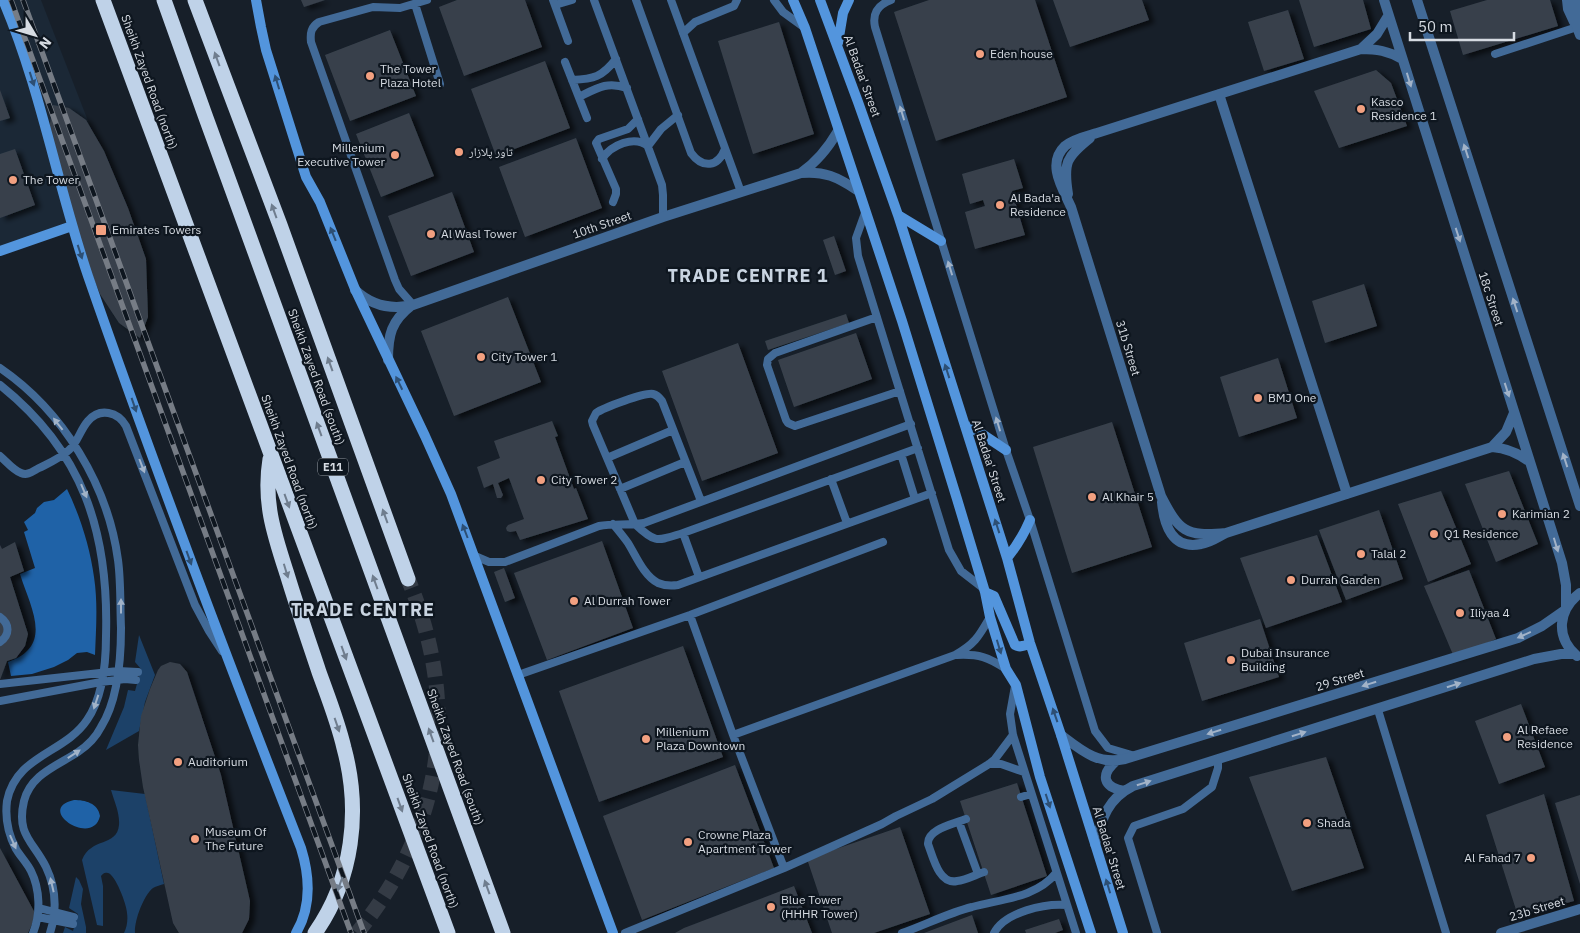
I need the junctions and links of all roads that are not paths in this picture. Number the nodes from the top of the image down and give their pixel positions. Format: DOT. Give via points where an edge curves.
graph roads {
  1 [pos="3,0"];
  2 [pos="103,0"];
  3 [pos="164,0"];
  4 [pos="194,0"];
  5 [pos="256,0"];
  6 [pos="426,0"];
  7 [pos="572,0"];
  8 [pos="587,0"];
  9 [pos="636,0"];
  10 [pos="671,0"];
  11 [pos="737,0"];
  12 [pos="774,0"];
  13 [pos="793,0"];
  14 [pos="820,0"];
  15 [pos="849,0"];
  16 [pos="891,0"];
  17 [pos="1384,0"];
  18 [pos="1417,0"];
  19 [pos="1566,0"];
  20 [pos="1576,0"];
  21 [pos="554,2"];
  22 [pos="595,2"];
  23 [pos="415,4"];
  24 [pos="1388,16"];
  25 [pos="805,28"];
  26 [pos="1579,31"];
  27 [pos="683,32"];
  28 [pos="568,41"];
  29 [pos="838,47"];
  30 [pos="1361,49"];
  31 [pos="1495,54"];
  32 [pos="616,59"];
  33 [pos="1402,59"];
  34 [pos="565,62"];
  35 [pos="572,80"];
  36 [pos="440,84"];
  37 [pos="627,88"];
  38 [pos="1219,94"];
  39 [pos="579,97"];
  40 [pos="678,115"];
  41 [pos="587,118"];
  42 [pos="638,119"];
  43 [pos="838,131"];
  44 [pos="648,146"];
  45 [pos="725,149"];
  46 [pos="602,159"];
  47 [pos="801,172"];
  48 [pos="857,190"];
  49 [pos="741,192"];
  50 [pos="613,202"];
  51 [pos="865,213"];
  52 [pos="898,215"];
  53 [pos="663,217"];
  54 [pos="72,226"];
  55 [pos="941,241"];
  56 [pos="0,251"];
  57 [pos="355,290"];
  58 [pos="413,305"];
  59 [pos="877,317"];
  60 [pos="388,360"];
  61 [pos="3,370"];
  62 [pos="0,381"];
  63 [pos="0,385"];
  64 [pos="900,391"];
  65 [pos="1514,413"];
  66 [pos="911,424"];
  67 [pos="964,425"];
  68 [pos="673,430"];
  69 [pos="74,445"];
  70 [pos="1492,447"];
  71 [pos="918,448"];
  72 [pos="1006,450"];
  73 [pos="64,454"];
  74 [pos="901,454"];
  75 [pos="270,455"];
  76 [pos="0,456"];
  77 [pos="607,458"];
  78 [pos="686,462"];
  79 [pos="1530,463"];
  80 [pos="831,479"];
  81 [pos="620,489"];
  82 [pos="932,494"];
  83 [pos="1347,494"];
  84 [pos="915,499"];
  85 [pos="701,501"];
  86 [pos="1580,506"];
  87 [pos="1030,520"];
  88 [pos="847,523"];
  89 [pos="613,524"];
  90 [pos="635,524"];
  91 [pos="683,533"];
  92 [pos="883,542"];
  93 [pos="475,556"];
  94 [pos="1007,558"];
  95 [pos="699,577"];
  96 [pos="408,579"];
  97 [pos="984,590"];
  98 [pos="1580,593"];
  99 [pos="1566,608"];
  100 [pos="690,615"];
  101 [pos="0,617"];
  102 [pos="990,617"];
  103 [pos="0,642"];
  104 [pos="1030,643"];
  105 [pos="225,655"];
  106 [pos="955,655"];
  107 [pos="1577,656"];
  108 [pos="1006,669"];
  109 [pos="118,671"];
  110 [pos="102,672"];
  111 [pos="518,675"];
  112 [pos="116,680"];
  113 [pos="101,682"];
  114 [pos="0,684"];
  115 [pos="1016,684"];
  116 [pos="0,701"];
  117 [pos="1378,710"];
  118 [pos="1061,734"];
  119 [pos="733,736"];
  120 [pos="1013,736"];
  121 [pos="1134,756"];
  122 [pos="1218,760"];
  123 [pos="1116,761"];
  124 [pos="989,764"];
  125 [pos="1024,772"];
  126 [pos="1124,791"];
  127 [pos="1031,794"];
  128 [pos="1021,797"];
  129 [pos="8,800"];
  130 [pos="24,802"];
  131 [pos="962,820"];
  132 [pos="1095,844"];
  133 [pos="1047,846"];
  134 [pos="1039,850"];
  135 [pos="784,868"];
  136 [pos="1056,873"];
  137 [pos="1067,905"];
  138 [pos="1580,909"];
  139 [pos="38,913"];
  140 [pos="54,915"];
  141 [pos="74,921"];
  142 [pos="33,933"];
  143 [pos="50,933"];
  144 [pos="296,933"];
  145 [pos="315,933"];
  146 [pos="448,933"];
  147 [pos="503,933"];
  148 [pos="613,933"];
  149 [pos="625,933"];
  150 [pos="902,933"];
  151 [pos="994,933"];
  152 [pos="1076,933"];
  153 [pos="1091,933"];
  154 [pos="1123,933"];
  155 [pos="1157,933"];
  156 [pos="1446,933"];
  157 [pos="1501,933"];
  1 -- 54 [label="main road, one-way" via="39,101"];
  2 -- 75 [label="highway, Sheikh Zayed Road (north)"];
  147 -- 3 [label="highway, Sheikh Zayed Road (south) / E11, one-way"];
  96 -- 4 [label="highway, one-way" via="280,225"];
  57 -- 5 [label="main road, one-way" via="324,212 306,177 266,50"];
  6 -- 23 [label="lane"];
  7 -- 21 [label="lane"];
  8 -- 22 [label="lane"];
  9 -- 40 [label="lane"];
  10 -- 27 [label="lane"];
  11 -- 27 [label="lane" via="734,6 695,22"];
  12 -- 25 [label="lane" via="783,12"];
  13 -- 25 [label="main road"];
  14 -- 29 [label="main road, Al Badaa' Street"];
  15 -- 29 [label="main road" via="841,18"];
  55 -- 16 [label="lane, one-way" via="875,27 876,11"];
  17 -- 24 [label="street, 18c Street"];
  86 -- 18 [label="street, 18c Street, one-way"];
  19 -- 26 [label="street"];
  20 -- 26 [label="street"];
  21 -- 28 [label="lane"];
  22 -- 32 [label="lane"];
  23 -- 36 [label="lane"];
  23 -- 58 [label="lane" via="397,9 373,6 319,22 314,25 310,36 395,280"];
  24 -- 30 [label="street, 31b Street" via="1378,34"];
  24 -- 33 [label="street, 18c Street"];
  25 -- 43 [label="main road"];
  26 -- 31 [label="lane"];
  27 -- 45 [label="lane"];
  29 -- 52 [label="main road, Al Badaa' Street"];
  30 -- 33 [label="street, 31b Street" via="1390,52"];
  30 -- 38 [label="street, 31b Street"];
  32 -- 35 [label="lane" via="600,75"];
  32 -- 37 [label="lane"];
  33 -- 65 [label="street, 18c Street, one-way"];
  34 -- 35 [label="lane"];
  35 -- 39 [label="lane"];
  37 -- 39 [label="lane" via="603,86"];
  37 -- 42 [label="lane"];
  38 -- 83 [label="street"];
  38 -- 83 [label="street, 31b Street" via="1097,132 1068,161 1066,175 1071,207 1161,496 1164,521 1171,534 1182,542 1202,544 1226,533"];
  39 -- 41 [label="lane"];
  40 -- 44 [label="lane"];
  40 -- 45 [label="lane" via="696,160 702,164 717,162"];
  42 -- 44 [label="lane"];
  42 -- 46 [label="lane" via="628,129 597,141"];
  43 -- 47 [label="street, 10th Street" via="822,155"];
  43 -- 48 [label="main road"];
  44 -- 46 [label="lane" via="638,141 630,142 614,147"];
  44 -- 53 [label="lane" via="662,185"];
  45 -- 49 [label="lane"];
  46 -- 50 [label="lane" via="616,189"];
  47 -- 48 [label="street, 10th Street" via="832,175"];
  47 -- 49 [label="street, 10th Street"];
  48 -- 51 [label="main road"];
  49 -- 53 [label="street, 10th Street"];
  51 -- 59 [label="lane" via="857,232 856,250"];
  51 -- 97 [label="main road" via="908,340"];
  52 -- 55 [label="main road"];
  67 -- 52 [label="main road, Al Badaa' Street, one-way"];
  53 -- 58 [label="street, 10th Street"];
  54 -- 56 [label="main road"];
  54 -- 105 [label="main road, one-way"];
  72 -- 55 [label="lane, one-way"];
  57 -- 58 [label="street, 10th Street" via="377,304"];
  57 -- 60 [label="main road"];
  58 -- 60 [label="street, 10th Street" via="399,317 390,333"];
  59 -- 64 [label="lane"];
  59 -- 64 [label="lane" via="775,353 767,365 786,420 795,426"];
  93 -- 60 [label="main road, one-way" via="437,462"];
  61 -- 62 [label="lane"];
  69 -- 61 [label="lane, one-way" via="24,386"];
  63 -- 73 [label="lane" via="43,426"];
  64 -- 66 [label="lane"];
  65 -- 70 [label="street" via="1506,432"];
  65 -- 79 [label="street, 18c Street"];
  66 -- 71 [label="lane"];
  66 -- 85 [label="lane"];
  67 -- 72 [label="main road"];
  94 -- 67 [label="main road, Al Badaa' Street, one-way"];
  68 -- 77 [label="lane"];
  68 -- 77 [label="lane" via="662,401 655,395 646,394 600,410 592,421"];
  68 -- 78 [label="lane"];
  69 -- 73 [label="lane"];
  69 -- 105 [label="lane, one-way" via="88,421 98,414 115,414 124,421 196,605"];
  109 -- 69 [label="lane, one-way" via="121,598 114,539 101,496"];
  70 -- 79 [label="street" via="1513,451"];
  70 -- 83 [label="street, 31b Street"];
  71 -- 74 [label="lane"];
  71 -- 82 [label="lane"];
  72 -- 87 [label="lane"];
  73 -- 76 [label="lane" via="25,474"];
  73 -- 110 [label="lane, one-way" via="79,480 97,529 107,626"];
  74 -- 80 [label="lane"];
  74 -- 84 [label="lane"];
  75 -- 145 [label="highway, one-way" via="267,500 273,530 340,732 352,798 353,826 346,866 332,905"];
  75 -- 146 [label="highway, Sheikh Zayed Road (north), one-way"];
  77 -- 81 [label="lane"];
  78 -- 81 [label="lane"];
  78 -- 85 [label="lane"];
  79 -- 99 [label="street, 18c Street, one-way" via="1562,563"];
  80 -- 88 [label="lane"];
  80 -- 91 [label="lane"];
  81 -- 90 [label="lane"];
  82 -- 84 [label="lane"];
  82 -- 97 [label="lane" via="952,558 967,577"];
  84 -- 88 [label="lane"];
  85 -- 90 [label="lane"];
  87 -- 94 [label="main road"];
  87 -- 121 [label="lane" via="1095,731 1108,748"];
  88 -- 95 [label="lane"];
  89 -- 90 [label="lane"];
  89 -- 93 [label="lane" via="599,526 511,560 498,563"];
  89 -- 95 [label="lane" via="653,580 669,586"];
  90 -- 91 [label="lane" via="654,539"];
  91 -- 95 [label="lane"];
  92 -- 100 [label="lane"];
  93 -- 111 [label="main road"];
  94 -- 104 [label="main road, Al Badaa' Street"];
  97 -- 102 [label="main road"];
  97 -- 104 [label="main road" via="994,596 1015,645"];
  98 -- 99 [label="street, 29 Street"];
  99 -- 107 [label="street, 18c Street" via="1562,619 1564,638"];
  99 -- 121 [label="street, 29 Street, one-way" via="1542,626 1518,638"];
  100 -- 111 [label="lane"];
  100 -- 119 [label="lane"];
  101 -- 103 [label="lane" via="8,627 6,637"];
  102 -- 106 [label="lane" via="972,644"];
  102 -- 108 [label="main road, one-way"];
  118 -- 104 [label="main road, Al Badaa' Street, one-way"];
  105 -- 144 [label="main road" via="306,864 308,897"];
  106 -- 108 [label="lane" via="982,656"];
  106 -- 119 [label="lane"];
  117 -- 107 [label="street, one-way" via="1534,659 1561,654"];
  108 -- 115 [label="main road"];
  109 -- 110 [label="lane"];
  109 -- 112 [label="lane"];
  109 -- 112 [label="lane" via="137,676"];
  110 -- 113 [label="lane"];
  110 -- 114 [label="lane"];
  111 -- 148 [label="main road"];
  112 -- 113 [label="lane"];
  130 -- 112 [label="lane, one-way" via="36,779 80,751 95,736 110,708"];
  113 -- 116 [label="lane"];
  113 -- 129 [label="lane, one-way" via="93,711 81,728 28,765 15,781"];
  115 -- 120 [label="lane" via="1010,714"];
  115 -- 153 [label="main road, one-way" via="1040,777"];
  122 -- 117 [label="street, one-way"];
  117 -- 156 [label="lane"];
  118 -- 123 [label="street, 29 Street" via="1083,752 1104,761"];
  118 -- 132 [label="main road, Al Badaa' Street"];
  119 -- 135 [label="lane"];
  120 -- 124 [label="lane"];
  120 -- 125 [label="lane"];
  121 -- 123 [label="street, 29 Street"];
  126 -- 122 [label="street, one-way"];
  122 -- 155 [label="lane" via="1212,787 1183,809 1134,826 1128,838"];
  123 -- 126 [label="street" via="1105,776 1111,787"];
  124 -- 125 [label="lane" via="1001,764"];
  124 -- 135 [label="lane" via="932,800"];
  125 -- 127 [label="lane"];
  126 -- 132 [label="street" via="1115,798 1103,817"];
  127 -- 128 [label="lane"];
  127 -- 133 [label="lane"];
  129 -- 130 [label="lane"];
  129 -- 139 [label="lane, one-way" via="9,830 33,875 38,893"];
  140 -- 130 [label="lane, one-way" via="50,878 25,833"];
  131 -- 131 [label="lane" via="981,873 956,882 946,880 940,872 928,840 932,833"];
  154 -- 132 [label="main road, Al Badaa' Street, one-way"];
  133 -- 134 [label="lane"];
  133 -- 136 [label="lane"];
  135 -- 149 [label="lane"];
  136 -- 137 [label="lane"];
  136 -- 150 [label="lane" via="1044,885 1028,893 971,907"];
  137 -- 151 [label="lane" via="1050,904 1034,908 1001,923"];
  137 -- 152 [label="lane"];
  138 -- 157 [label="street, 23b Street"];
  139 -- 140 [label="lane"];
  139 -- 142 [label="lane"];
  140 -- 141 [label="lane"];
  140 -- 143 [label="lane"];
}
